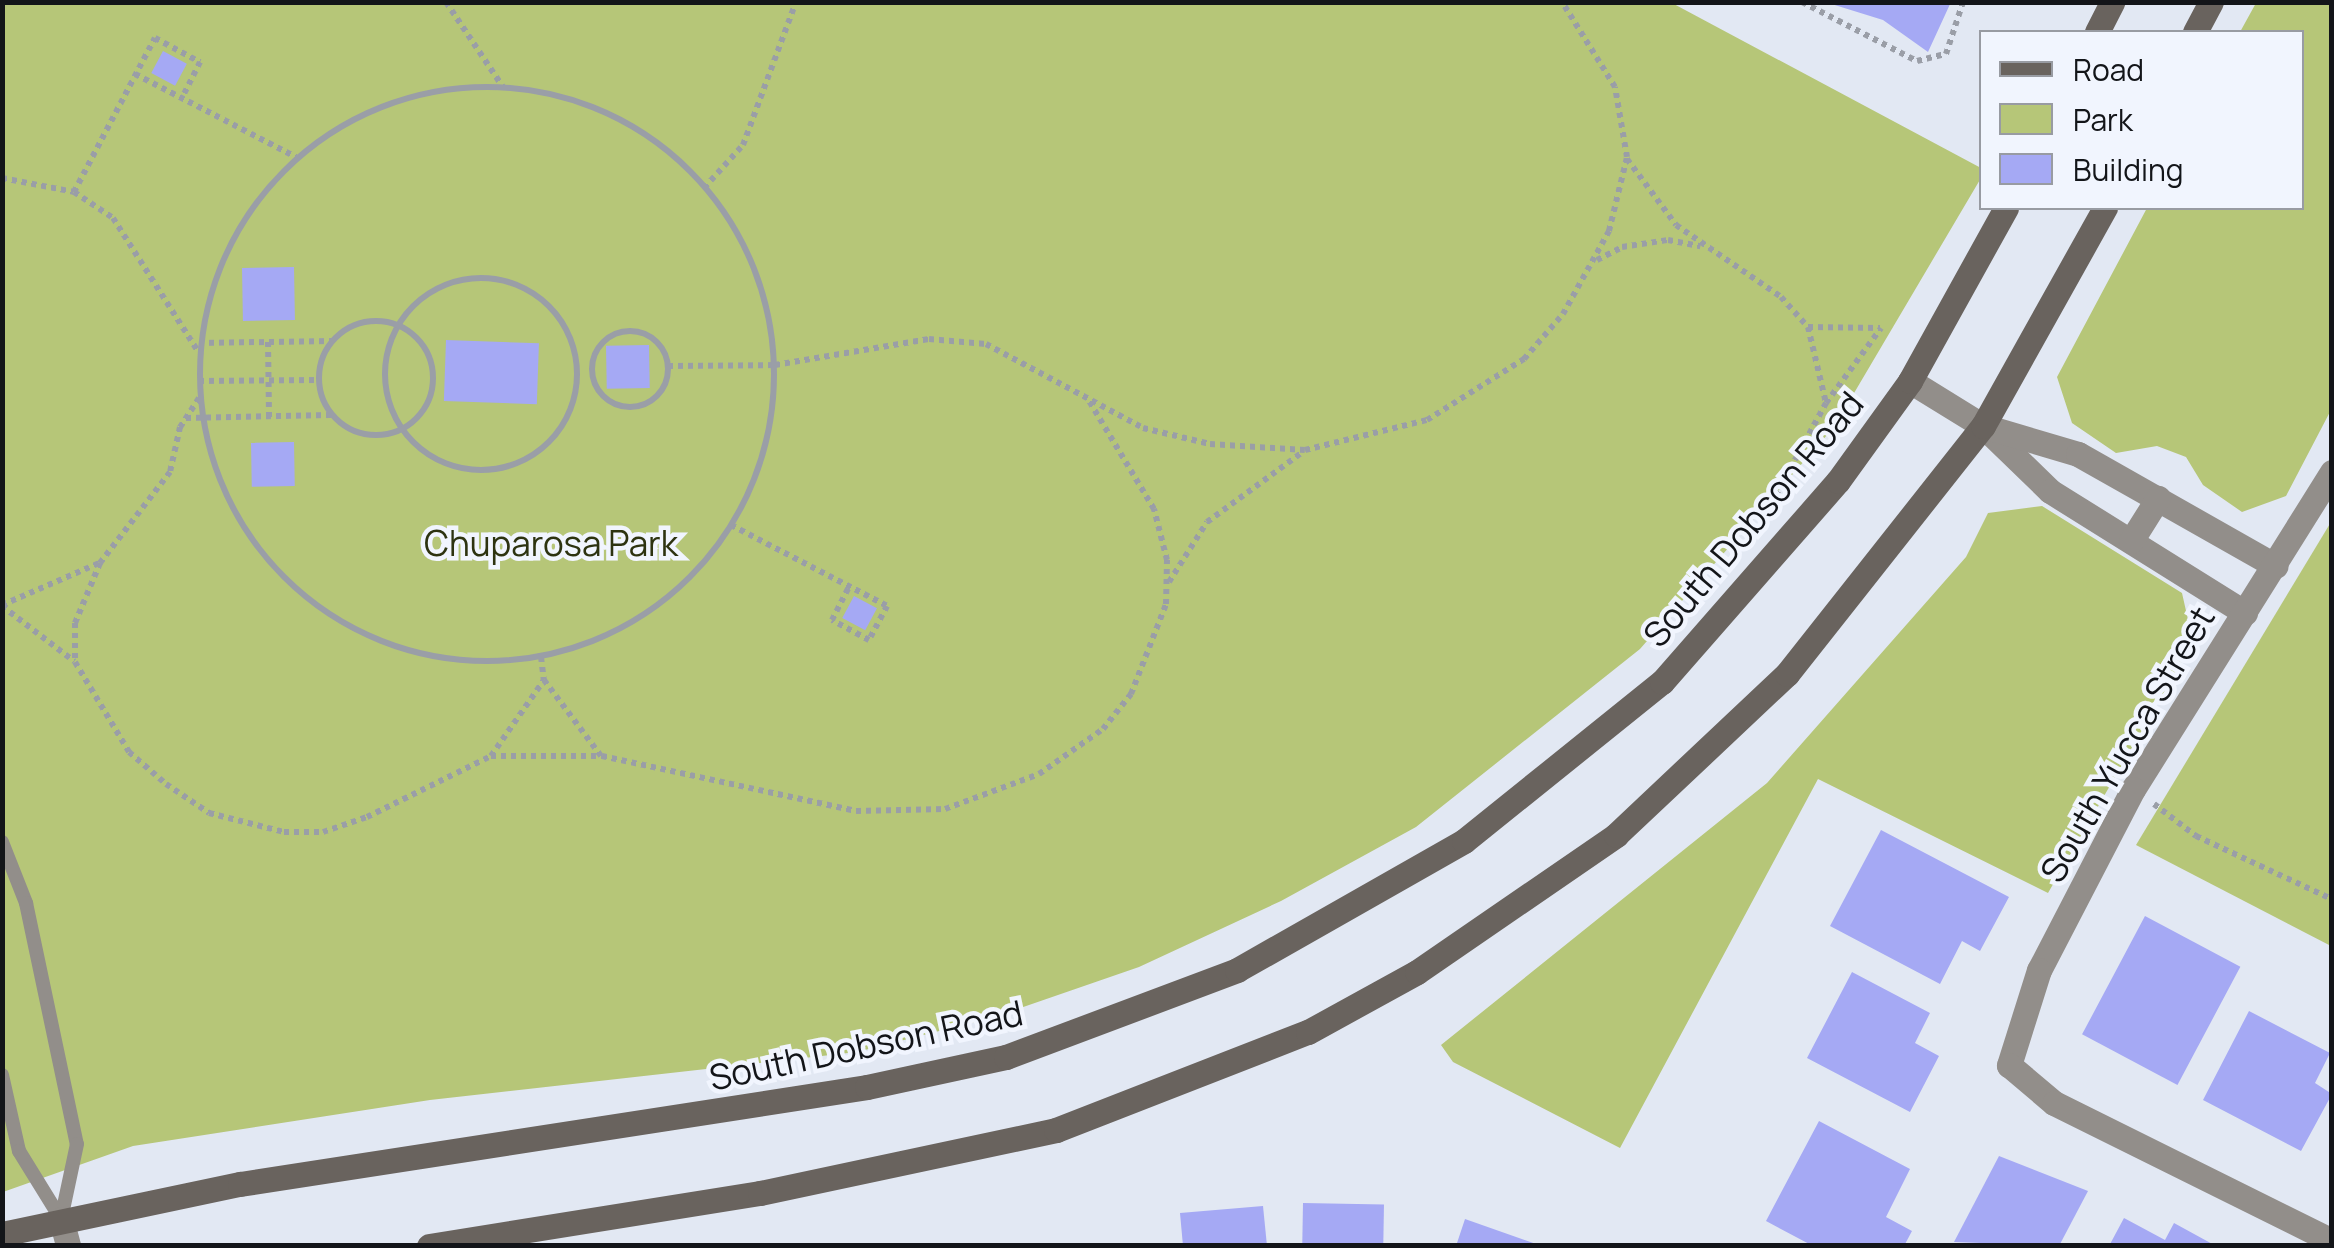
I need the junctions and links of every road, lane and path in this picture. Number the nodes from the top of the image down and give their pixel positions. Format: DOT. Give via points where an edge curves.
graph roads {
  1 [pos="446,2"];
  2 [pos="796,2"];
  3 [pos="1562,2"];
  4 [pos="1802,2"];
  5 [pos="1962,2"];
  6 [pos="2112,2"];
  7 [pos="2211,2"];
  8 [pos="2098,30"];
  9 [pos="2196,30"];
  10 [pos="136,74"];
  11 [pos="504,88"];
  12 [pos="182,98"];
  13 [pos="296,158"];
  14 [pos="1627,158"];
  15 [pos="2,178"];
  16 [pos="704,188"];
  17 [pos="74,192"];
  18 [pos="2005,210"];
  19 [pos="2104,210"];
  20 [pos="1702,246"];
  21 [pos="1596,261"];
  22 [pos="398,326"];
  23 [pos="1808,326"];
  24 [pos="333,341"];
  25 [pos="268,342"];
  26 [pos="195,343"];
  27 [pos="774,364"];
  28 [pos="668,366"];
  29 [pos="592,371"];
  30 [pos="577,372"];
  31 [pos="268,380"];
  32 [pos="318,380"];
  33 [pos="1910,381"];
  34 [pos="199,382"];
  35 [pos="199,398"];
  36 [pos="1089,401"];
  37 [pos="1826,403"];
  38 [pos="332,415"];
  39 [pos="186,418"];
  40 [pos="203,418"];
  41 [pos="269,418"];
  42 [pos="1982,426"];
  43 [pos="402,428"];
  44 [pos="1304,450"];
  45 [pos="2332,472"];
  46 [pos="2158,498"];
  47 [pos="1772,502"];
  48 [pos="731,525"];
  49 [pos="2132,540"];
  50 [pos="100,563"];
  51 [pos="2276,566"];
  52 [pos="1168,583"];
  53 [pos="850,587"];
  54 [pos="2,606"];
  55 [pos="2245,612"];
  56 [pos="541,657"];
  57 [pos="75,662"];
  58 [pos="544,680"];
  59 [pos="491,756"];
  60 [pos="602,756"];
  61 [pos="2133,789"];
  62 [pos="2,842"];
  63 [pos="2332,899"];
  64 [pos="2,1075"];
  65 [pos="61,1219"];
  66 [pos="2,1234"];
  67 [pos="2332,1241"];
  68 [pos="68,1246"];
  69 [pos="429,1246"];
  1 -- 11 [label="path"];
  2 -- 16 [label="path" via="743,146"];
  3 -- 14 [label="path" via="1615,87"];
  4 -- 5 [label="path" via="1917,61 1946,54"];
  6 -- 8 [label="main road"];
  7 -- 9 [label="main road"];
  10 -- 12 [label="path"];
  10 -- 12 [label="path" via="154,38 200,62"];
  10 -- 17 [label="path"];
  11 -- 13 [label="path" via="436,91 384,104"];
  11 -- 16 [label="path" via="593,106 640,131"];
  12 -- 13 [label="path"];
  13 -- 26 [label="path" via="229,243"];
  14 -- 20 [label="path"];
  14 -- 21 [label="path"];
  15 -- 17 [label="path"];
  16 -- 27 [label="path" via="746,248 765,298"];
  17 -- 26 [label="path" via="113,218 142,253"];
  18 -- 33 [label="main road, South Dobson Road"];
  19 -- 42 [label="main road"];
  20 -- 21 [label="path" via="1668,240 1622,246"];
  20 -- 23 [label="path" via="1781,297"];
  21 -- 44 [label="path" via="1524,359 1475,396 1396,433"];
  22 -- 24 [label="path" via="372,320"];
  22 -- 30 [label="path" via="438,287 504,280 559,317"];
  22 -- 43 [label="path" via="385,368"];
  22 -- 43 [label="path" via="420,341 433,373 425,408"];
  23 -- 37 [label="path"];
  23 -- 37 [label="path" via="1881,328"];
  24 -- 25 [label="path"];
  24 -- 32 [label="path"];
  25 -- 26 [label="path"];
  25 -- 31 [label="path"];
  26 -- 34 [label="path"];
  27 -- 28 [label="path"];
  27 -- 36 [label="path" via="929,339 986,344"];
  27 -- 48 [label="path" via="764,456"];
  28 -- 29 [label="path" via="659,344 627,332 605,340"];
  28 -- 29 [label="path" via="662,389 633,407 601,394"];
  29 -- 30 [label="path"];
  30 -- 43 [label="path" via="570,412 525,460 459,467 428,454"];
  31 -- 32 [label="path"];
  31 -- 34 [label="path"];
  31 -- 41 [label="path"];
  32 -- 38 [label="path"];
  33 -- 42 [label="street"];
  33 -- 65 [label="main road, South Dobson Road" via="1754,584 1662,682 1464,841 1237,970 1006,1057 868,1087"];
  34 -- 35 [label="path"];
  35 -- 39 [label="path"];
  35 -- 40 [label="path"];
  36 -- 44 [label="path" via="1142,428 1210,444"];
  36 -- 52 [label="path" via="1154,509"];
  37 -- 47 [label="path"];
  38 -- 41 [label="path"];
  38 -- 43 [label="path" via="362,434"];
  39 -- 40 [label="path"];
  39 -- 50 [label="path" via="170,472"];
  40 -- 41 [label="path"];
  40 -- 56 [label="path" via="227,500 255,545 333,617 432,656"];
  42 -- 46 [label="street" via="2078,454"];
  42 -- 49 [label="street" via="2050,490"];
  42 -- 69 [label="main road" via="1848,602 1708,756 1515,910 1308,1032 1176,1088 1020,1139 760,1194"];
  44 -- 52 [label="path" via="1207,522"];
  45 -- 51 [label="street, South Yucca Street"];
  46 -- 49 [label="street"];
  46 -- 51 [label="street"];
  48 -- 53 [label="path"];
  48 -- 56 [label="path" via="680,589 637,620"];
  49 -- 55 [label="street"];
  50 -- 54 [label="path"];
  50 -- 57 [label="path" via="75,623"];
  51 -- 55 [label="street, South Yucca Street"];
  52 -- 60 [label="path" via="1148,660 1103,728 1038,774 990,795 945,808 856,811"];
  53 -- 53 [label="path" via="887,606 869,640 832,620"];
  54 -- 57 [label="path" via="55,639"];
  55 -- 61 [label="street, South Yucca Street"];
  56 -- 58 [label="path"];
  57 -- 59 [label="path" via="128,752 210,813 246,826 323,832"];
  58 -- 59 [label="path"];
  58 -- 60 [label="path"];
  59 -- 60 [label="path"];
  61 -- 63 [label="path" via="2196,836"];
  61 -- 67 [label="street, South Yucca Street" via="2039,970 2009,1065 2054,1103"];
  62 -- 65 [label="lane" via="26,903 77,1144"];
  64 -- 65 [label="lane" via="19,1152"];
  65 -- 66 [label="main road, South Dobson Road"];
  65 -- 68 [label="street"];
}
